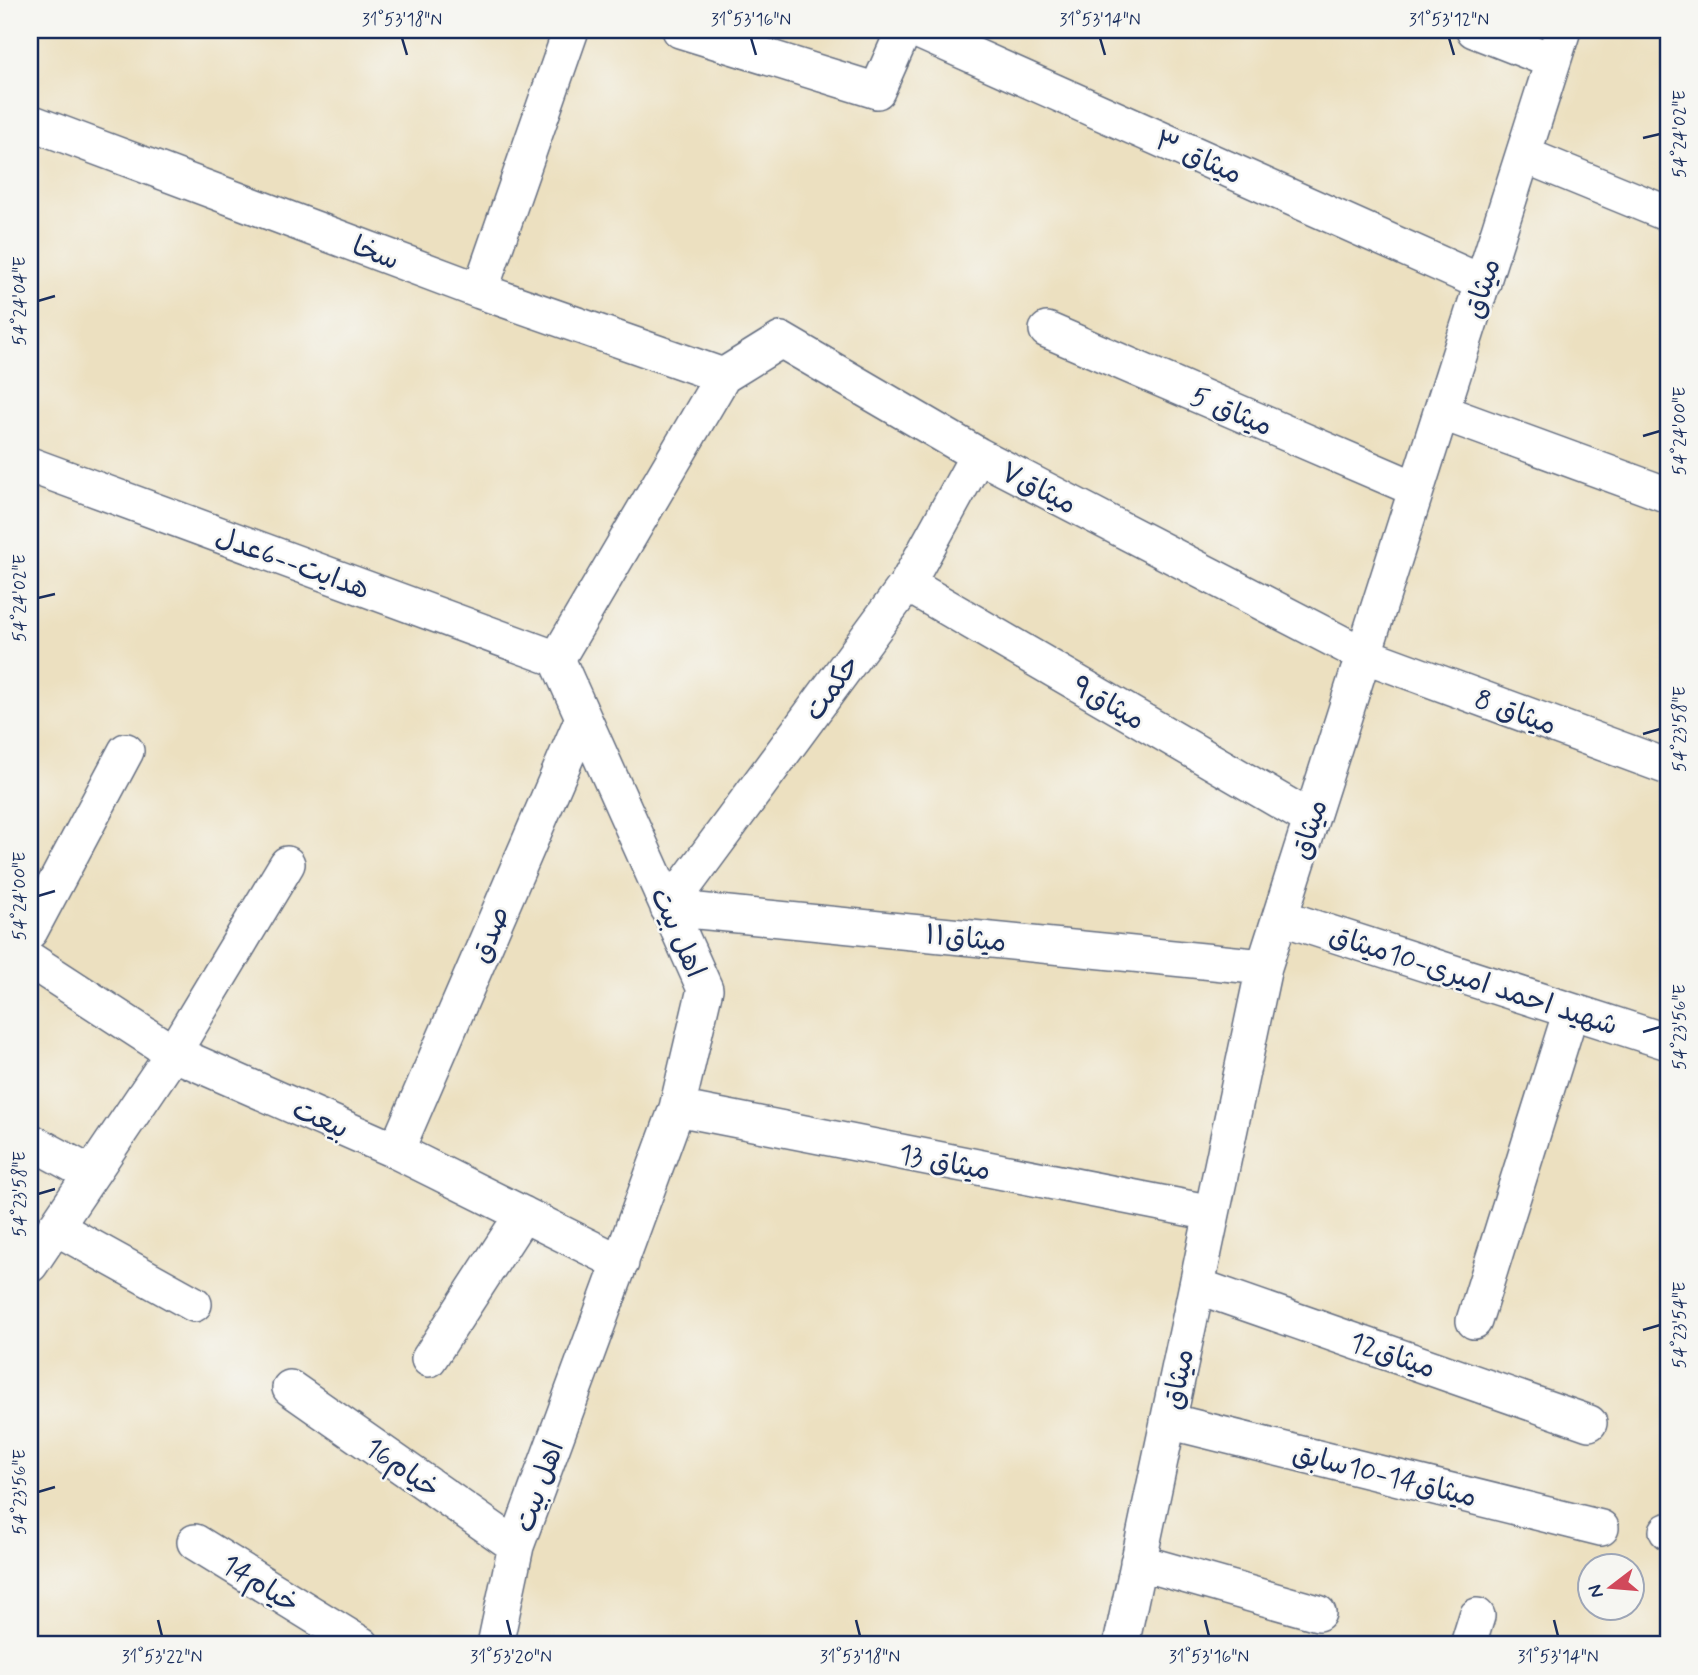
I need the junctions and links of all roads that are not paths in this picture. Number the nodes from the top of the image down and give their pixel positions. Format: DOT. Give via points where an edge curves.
graph roads {
  1 [pos="571,30"];
  2 [pos="680,30"];
  3 [pos="904,30"];
  4 [pos="916,30"];
  5 [pos="1474,30"];
  6 [pos="1558,45"];
  7 [pos="30,122"];
  8 [pos="1524,155"];
  9 [pos="1668,214"];
  10 [pos="1483,283"];
  11 [pos="480,291"];
  12 [pos="1047,330"];
  13 [pos="723,376"];
  14 [pos="1441,412"];
  15 [pos="978,455"];
  16 [pos="30,465"];
  17 [pos="1416,489"];
  18 [pos="1668,495"];
  19 [pos="907,584"];
  20 [pos="1364,654"];
  21 [pos="556,659"];
  22 [pos="583,718"];
  23 [pos="125,751"];
  24 [pos="1668,767"];
  25 [pos="1311,819"];
  26 [pos="288,864"];
  27 [pos="668,908"];
  28 [pos="1280,916"];
  29 [pos="30,930"];
  30 [pos="30,960"];
  31 [pos="1264,967"];
  32 [pos="1571,1011"];
  33 [pos="1668,1042"];
  34 [pos="173,1053"];
  35 [pos="677,1108"];
  36 [pos="30,1141"];
  37 [pos="396,1151"];
  38 [pos="89,1173"];
  39 [pos="1212,1213"];
  40 [pos="523,1214"];
  41 [pos="55,1227"];
  42 [pos="621,1263"];
  43 [pos="30,1265"];
  44 [pos="1197,1286"];
  45 [pos="194,1304"];
  46 [pos="1474,1321"];
  47 [pos="429,1359"];
  48 [pos="290,1388"];
  49 [pos="1168,1421"];
  50 [pos="1589,1423"];
  51 [pos="1601,1528"];
  52 [pos="195,1542"];
  53 [pos="516,1546"];
  54 [pos="1138,1562"];
  55 [pos="1318,1613"];
  56 [pos="362,1645"];
  57 [pos="495,1645"];
  58 [pos="1121,1645"];
  1 -- 11 [label="street"];
  2 -- 3 [label="street" via="877,91"];
  4 -- 10 [label="street, میثاق ۳"];
  5 -- 6 [label="street"];
  6 -- 8 [label="street, میثاق"];
  7 -- 11 [label="street, سخا"];
  8 -- 9 [label="street"];
  8 -- 10 [label="street, میثاق"];
  10 -- 14 [label="street, میثاق"];
  11 -- 13 [label="street, سخا"];
  12 -- 17 [label="street, میثاق 5"];
  13 -- 15 [label="street, میثاق۷" via="781,340"];
  13 -- 21 [label="street"];
  14 -- 17 [label="street, میثاق"];
  14 -- 18 [label="street"];
  15 -- 19 [label="street, حکمت"];
  15 -- 20 [label="street, میثاق۷"];
  16 -- 21 [label="street, هدایت--6عدل"];
  17 -- 20 [label="street, میثاق"];
  19 -- 25 [label="street, میثاق۹"];
  19 -- 27 [label="street, حکمت"];
  20 -- 24 [label="street, میثاق 8"];
  20 -- 25 [label="street, میثاق"];
  21 -- 22 [label="street, اهل بیت"];
  22 -- 27 [label="street, اهل بیت"];
  22 -- 37 [label="street, صدق"];
  23 -- 29 [label="street"];
  25 -- 28 [label="street, میثاق"];
  26 -- 34 [label="street"];
  27 -- 31 [label="street, میثاق۱۱"];
  27 -- 35 [label="street, اهل بیت" via="705,989"];
  28 -- 31 [label="street, میثاق"];
  28 -- 32 [label="street, شهید احمد امیری-10میثاق"];
  30 -- 34 [label="street, بیعت"];
  31 -- 39 [label="street, میثاق"];
  32 -- 33 [label="street, شهید احمد امیری-10میثاق"];
  32 -- 46 [label="street"];
  34 -- 37 [label="street, بیعت"];
  34 -- 38 [label="street"];
  35 -- 39 [label="street, میثاق 13"];
  35 -- 42 [label="street, اهل بیت"];
  36 -- 38 [label="street"];
  37 -- 40 [label="street, بیعت"];
  38 -- 41 [label="street"];
  39 -- 44 [label="street, میثاق"];
  40 -- 42 [label="street, بیعت"];
  40 -- 47 [label="street"];
  41 -- 43 [label="street"];
  41 -- 45 [label="street"];
  42 -- 53 [label="street, اهل بیت"];
  44 -- 49 [label="street, میثاق"];
  44 -- 50 [label="street, 12میثاق"];
  48 -- 53 [label="street, 16خیام"];
  49 -- 51 [label="street, میثاق14-10سابق"];
  49 -- 54 [label="street, میثاق"];
  52 -- 56 [label="street, 14خیام"];
  53 -- 57 [label="street, اهل بیت"];
  54 -- 55 [label="street"];
  54 -- 58 [label="street, میثاق"];
}
